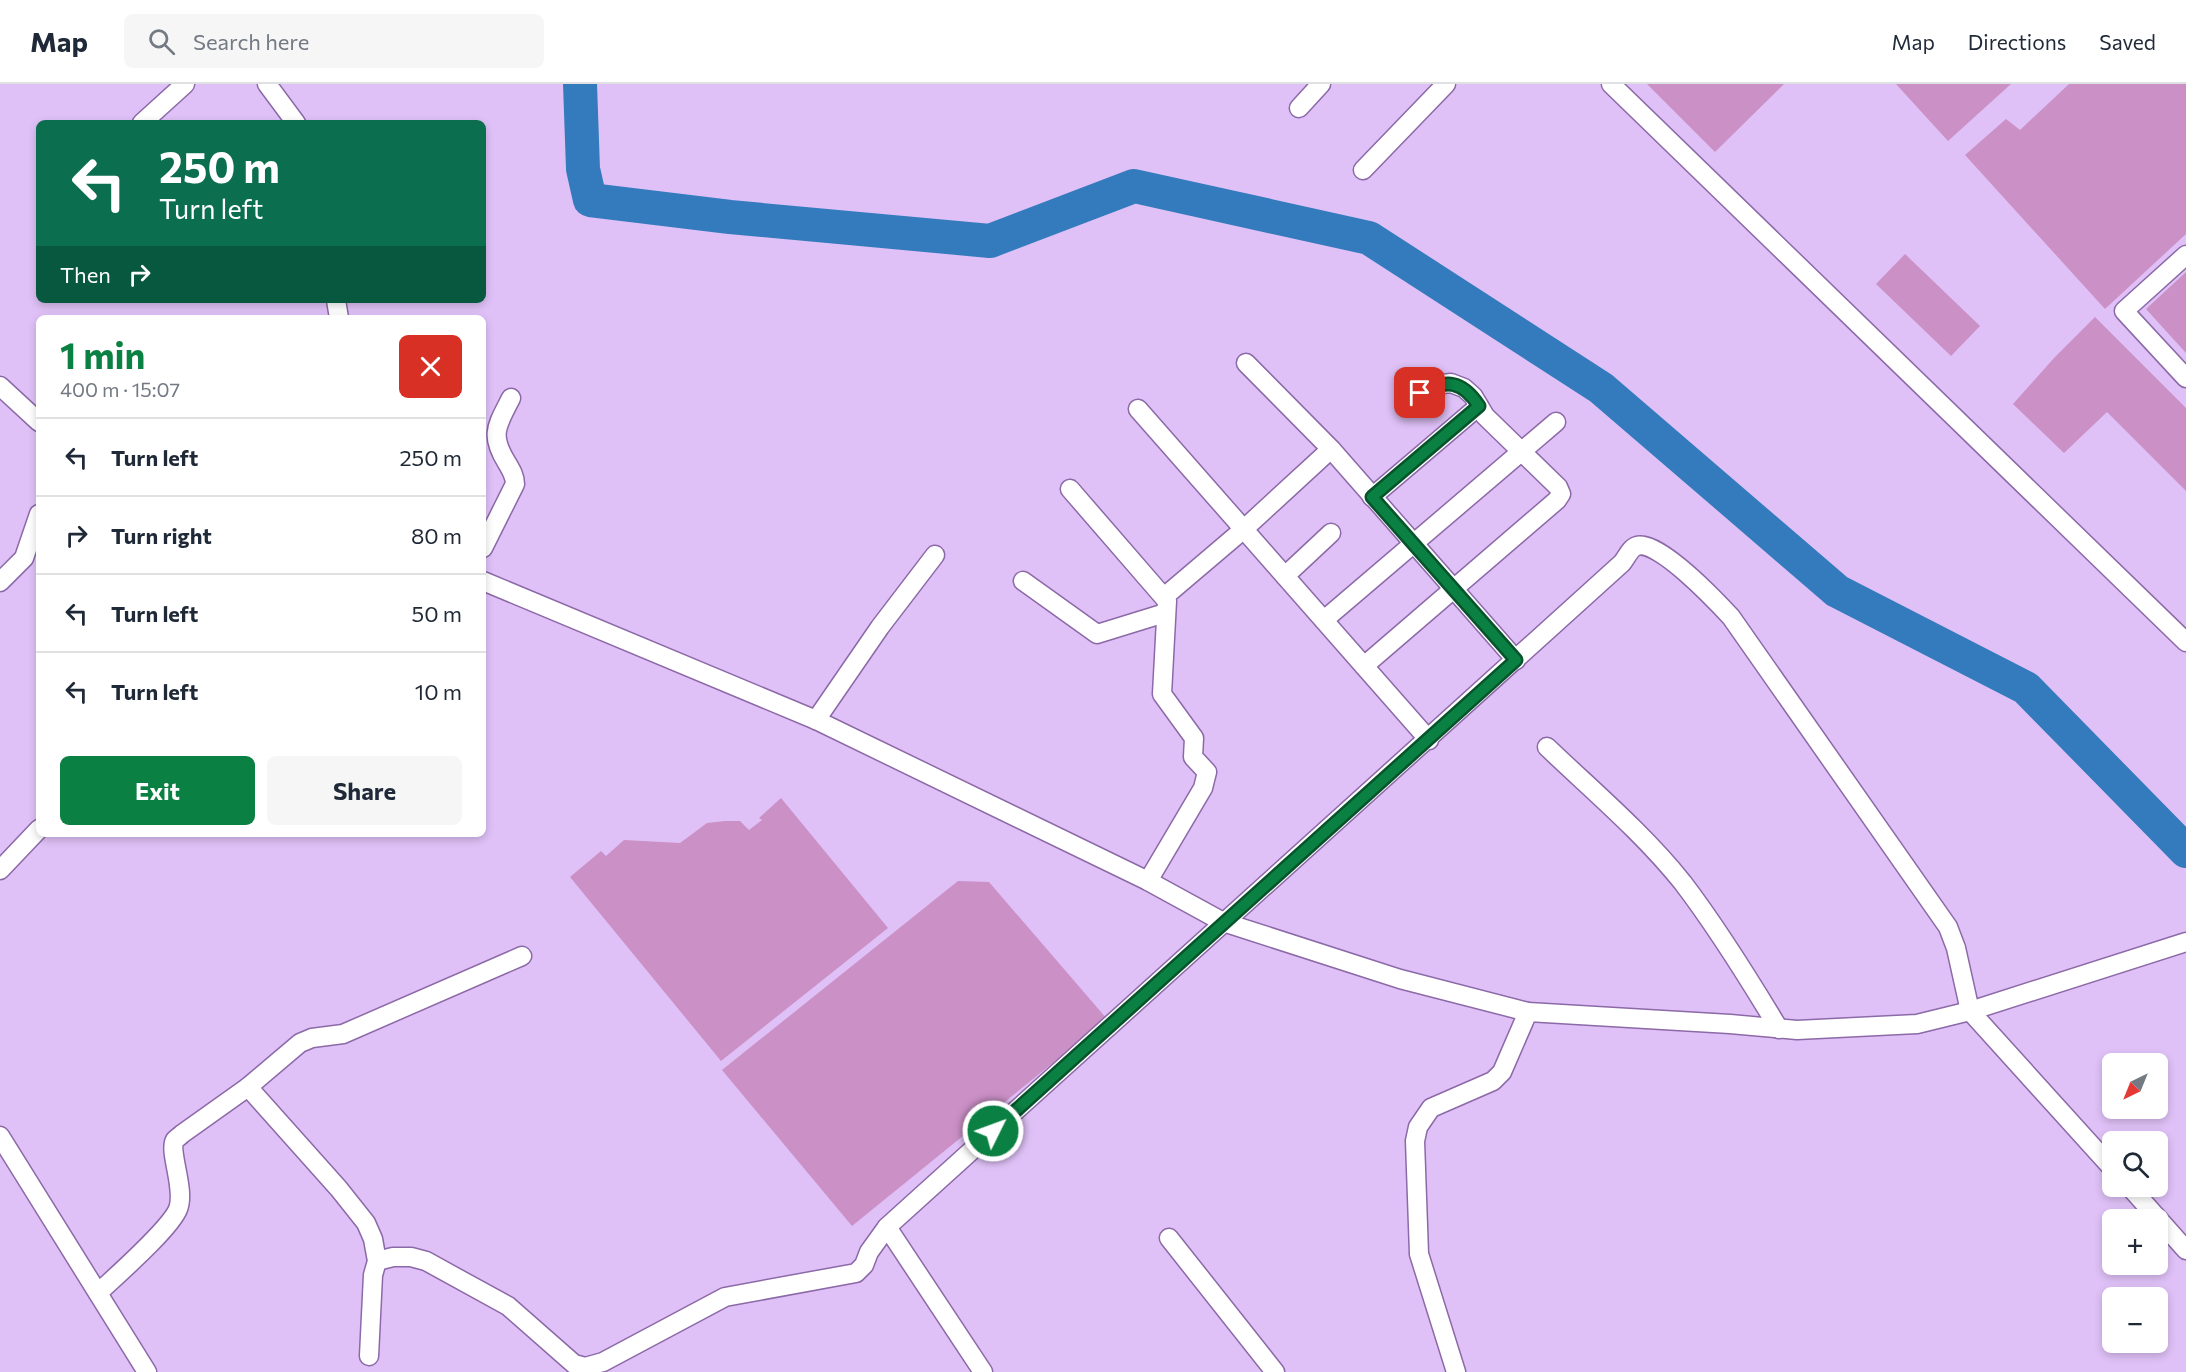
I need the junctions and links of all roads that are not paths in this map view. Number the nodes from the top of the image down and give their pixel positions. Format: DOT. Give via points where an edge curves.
graph roads {
  1 [pos="185,84"];
  2 [pos="267,84"];
  3 [pos="1322,84"];
  4 [pos="1446,84"];
  5 [pos="1611,84"];
  6 [pos="1299,108"];
  7 [pos="145,120"];
  8 [pos="294,120"];
  9 [pos="1363,170"];
  10 [pos="2186,255"];
  11 [pos="1246,363"];
  12 [pos="2186,378"];
  13 [pos="0,386"];
  14 [pos="511,398"];
  15 [pos="1406,400"];
  16 [pos="1479,406"];
  17 [pos="1138,409"];
  18 [pos="36,419"];
  19 [pos="1556,422"];
  20 [pos="1331,449"];
  21 [pos="1520,452"];
  22 [pos="1070,489"];
  23 [pos="1372,497"];
  24 [pos="36,523"];
  25 [pos="1244,529"];
  26 [pos="1330,533"];
  27 [pos="486,542"];
  28 [pos="1413,543"];
  29 [pos="934,555"];
  30 [pos="1285,576"];
  31 [pos="1023,581"];
  32 [pos="0,582"];
  33 [pos="486,582"];
  34 [pos="1452,588"];
  35 [pos="1165,605"];
  36 [pos="1324,620"];
  37 [pos="2186,642"];
  38 [pos="1516,660"];
  39 [pos="1364,666"];
  40 [pos="816,720"];
  41 [pos="1429,740"];
  42 [pos="1547,747"];
  43 [pos="36,832"];
  44 [pos="0,870"];
  45 [pos="1148,881"];
  46 [pos="1223,922"];
  47 [pos="2186,942"];
  48 [pos="522,956"];
  49 [pos="1970,1011"];
  50 [pos="1528,1012"];
  51 [pos="1779,1029"];
  52 [pos="248,1087"];
  53 [pos="0,1136"];
  54 [pos="2102,1157"];
  55 [pos="2139,1197"];
  56 [pos="887,1227"];
  57 [pos="1169,1238"];
  58 [pos="2186,1250"];
  59 [pos="376,1261"];
  60 [pos="98,1293"];
  61 [pos="369,1356"];
  62 [pos="147,1372"];
  63 [pos="983,1372"];
  64 [pos="1275,1372"];
  65 [pos="1456,1372"];
  1 -- 7 [label="street"];
  2 -- 8 [label="street"];
  3 -- 6 [label="street"];
  4 -- 9 [label="street"];
  5 -- 37 [label="street"];
  10 -- 12 [label="street" via="2124,311"];
  11 -- 20 [label="street"];
  13 -- 18 [label="street"];
  14 -- 27 [label="street" via="496,429 496,439 515,484"];
  15 -- 16 [label="street" via="1434,385 1450,383 1464,388"];
  16 -- 21 [label="street"];
  16 -- 23 [label="street"];
  17 -- 25 [label="street"];
  19 -- 21 [label="street"];
  20 -- 23 [label="street"];
  20 -- 25 [label="street"];
  21 -- 28 [label="street"];
  21 -- 34 [label="street" via="1561,494"];
  22 -- 35 [label="street"];
  23 -- 28 [label="street"];
  24 -- 32 [label="street" via="24,558"];
  25 -- 30 [label="street"];
  25 -- 35 [label="street"];
  26 -- 30 [label="street"];
  28 -- 34 [label="street"];
  28 -- 36 [label="street"];
  29 -- 40 [label="street"];
  30 -- 36 [label="street"];
  31 -- 35 [label="street" via="1097,634"];
  33 -- 40 [label="street"];
  34 -- 38 [label="street"];
  34 -- 39 [label="street"];
  35 -- 45 [label="street" via="1162,694 1194,738 1193,757 1207,771 1203,789"];
  36 -- 39 [label="street"];
  38 -- 41 [label="street"];
  38 -- 49 [label="street" via="1636,546 1648,545 1681,569 1731,617 1948,927"];
  39 -- 41 [label="street"];
  40 -- 45 [label="street"];
  41 -- 46 [label="street"];
  42 -- 51 [label="street" via="1683,883"];
  43 -- 44 [label="street"];
  45 -- 46 [label="street"];
  46 -- 50 [label="street" via="1400,979"];
  46 -- 56 [label="street"];
  47 -- 49 [label="street"];
  48 -- 52 [label="street" via="343,1034 300,1043"];
  49 -- 51 [label="street" via="1917,1024"];
  49 -- 54 [label="street"];
  50 -- 51 [label="street"];
  50 -- 65 [label="street" via="1502,1072 1493,1081 1431,1108 1418,1127 1415,1141 1419,1254"];
  52 -- 59 [label="street" via="366,1223"];
  52 -- 60 [label="street" via="174,1141 180,1185 178,1208"];
  53 -- 60 [label="street"];
  55 -- 58 [label="street"];
  56 -- 59 [label="street" via="856,1273 725,1297 603,1362 585,1367 573,1364 508,1306 426,1261 411,1257"];
  56 -- 63 [label="street"];
  57 -- 64 [label="street"];
  59 -- 61 [label="street"];
  60 -- 62 [label="street"];
}
